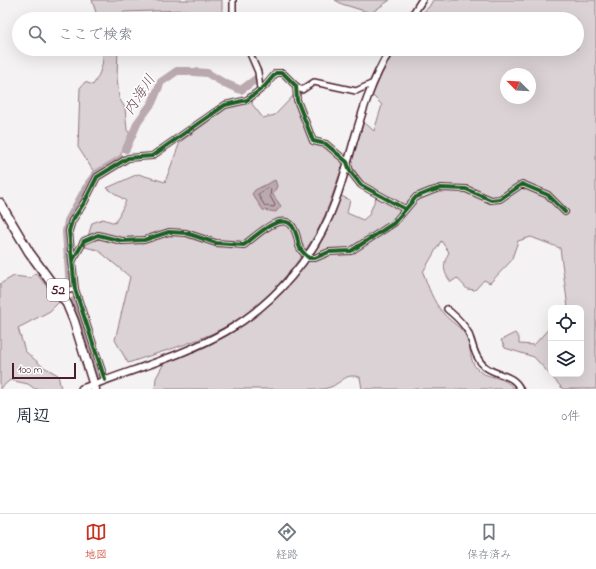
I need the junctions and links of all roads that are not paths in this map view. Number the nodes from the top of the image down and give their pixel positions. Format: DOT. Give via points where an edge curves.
graph roads {
  1 [pos="233,0"];
  2 [pos="422,0"];
  3 [pos="233,12"];
  4 [pos="414,12"];
  5 [pos="251,56"];
  6 [pos="387,56"];
  7 [pos="371,84"];
  8 [pos="296,86"];
  9 [pos="260,89"];
  10 [pos="348,162"];
  11 [pos="0,202"];
  12 [pos="405,209"];
  13 [pos="565,212"];
  14 [pos="306,256"];
  15 [pos="73,260"];
  16 [pos="75,289"];
  17 [pos="59,292"];
  18 [pos="447,309"];
  19 [pos="105,380"];
  20 [pos="94,387"];
  21 [pos="82,389"];
  22 [pos="520,389"];
  1 -- 3 [label="street"];
  2 -- 4 [label="street"];
  5 -- 9 [label="street" via="258,72"];
  6 -- 7 [label="street"];
  7 -- 8 [label="street" via="356,91 314,82 302,90"];
  7 -- 10 [label="street"];
  8 -- 9 [label="street" via="282,73 276,73"];
  8 -- 10 [label="street" via="297,100 313,141 326,144"];
  9 -- 15 [label="street" via="247,100 225,105 152,156 128,158 97,177 69,231"];
  10 -- 12 [label="street" via="350,170 361,185"];
  10 -- 14 [label="street" via="329,217"];
  11 -- 17 [label="main road, 52" via="29,252"];
  12 -- 13 [label="street" via="416,197 441,188 466,189 491,200 500,199 522,184 548,195"];
  12 -- 14 [label="street" via="394,223 351,251 330,252 312,259"];
  14 -- 15 [label="street" via="297,244 295,230 278,221 266,226 244,245 216,243 186,233 169,232 144,240 122,241 98,235 84,241"];
  14 -- 19 [label="street" via="270,299 225,332 179,353"];
  15 -- 16 [label="street"];
  16 -- 17 [label="street"];
  16 -- 19 [label="street"];
  17 -- 20 [label="main road, 52" via="74,321"];
  18 -- 22 [label="street" via="462,322 483,365 510,378"];
  19 -- 20 [label="street"];
  20 -- 21 [label="main road"];
}
